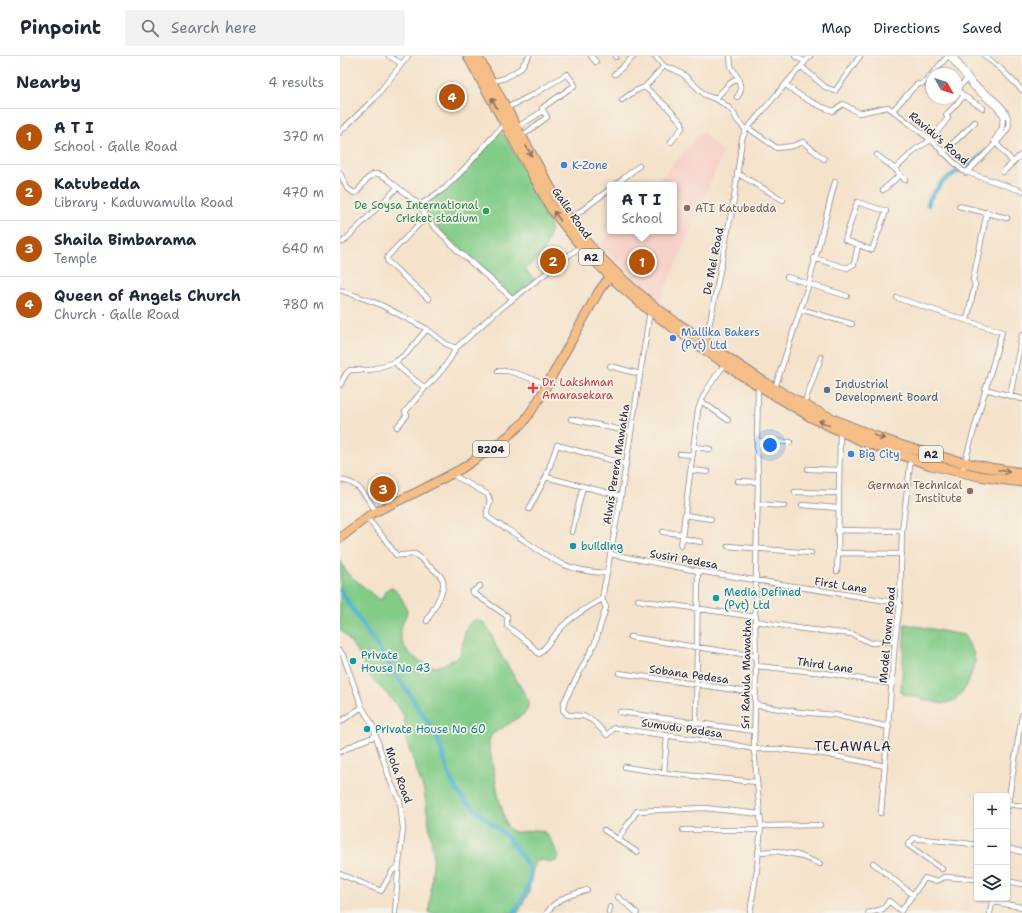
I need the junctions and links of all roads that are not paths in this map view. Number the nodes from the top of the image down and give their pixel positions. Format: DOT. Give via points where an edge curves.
graph roads {
  1 [pos="389,56"];
  2 [pos="408,56"];
  3 [pos="468,56"];
  4 [pos="477,56"];
  5 [pos="529,56"];
  6 [pos="591,56"];
  7 [pos="634,56"];
  8 [pos="655,56"];
  9 [pos="730,56"];
  10 [pos="795,56"];
  11 [pos="810,56"];
  12 [pos="860,56"];
  13 [pos="948,56"];
  14 [pos="954,56"];
  15 [pos="985,56"];
  16 [pos="596,62"];
  17 [pos="805,62"];
  18 [pos="402,64"];
  19 [pos="664,66"];
  20 [pos="802,67"];
  21 [pos="615,74"];
  22 [pos="738,78"];
  23 [pos="967,79"];
  24 [pos="488,84"];
  25 [pos="962,84"];
  26 [pos="786,85"];
  27 [pos="645,87"];
  28 [pos="1022,90"];
  29 [pos="964,96"];
  30 [pos="737,97"];
  31 [pos="715,99"];
  32 [pos="622,100"];
  33 [pos="507,108"];
  34 [pos="542,108"];
  35 [pos="983,108"];
  36 [pos="893,110"];
  37 [pos="975,122"];
  38 [pos="505,123"];
  39 [pos="747,129"];
  40 [pos="340,132"];
  41 [pos="517,134"];
  42 [pos="931,140"];
  43 [pos="671,142"];
  44 [pos="996,143"];
  45 [pos="943,152"];
  46 [pos="1022,154"];
  47 [pos="982,155"];
  48 [pos="877,156"];
  49 [pos="824,159"];
  50 [pos="1013,162"];
  51 [pos="639,166"];
  52 [pos="895,169"];
  53 [pos="962,171"];
  54 [pos="1003,172"];
  55 [pos="340,173"];
  56 [pos="737,174"];
  57 [pos="900,175"];
  58 [pos="906,180"];
  59 [pos="619,182"];
  60 [pos="835,182"];
  61 [pos="397,188"];
  62 [pos="883,190"];
  63 [pos="607,191"];
  64 [pos="1022,191"];
  65 [pos="783,200"];
  66 [pos="420,205"];
  67 [pos="959,206"];
  68 [pos="986,212"];
  69 [pos="1007,218"];
  70 [pos="427,219"];
  71 [pos="569,220"];
  72 [pos="343,242"];
  73 [pos="858,245"];
  74 [pos="580,246"];
  75 [pos="814,258"];
  76 [pos="612,273"];
  77 [pos="787,277"];
  78 [pos="809,283"];
  79 [pos="340,290"];
  80 [pos="847,296"];
  81 [pos="897,298"];
  82 [pos="429,299"];
  83 [pos="513,299"];
  84 [pos="800,309"];
  85 [pos="650,311"];
  86 [pos="967,320"];
  87 [pos="852,324"];
  88 [pos="427,329"];
  89 [pos="1022,335"];
  90 [pos="704,345"];
  91 [pos="456,348"];
  92 [pos="821,357"];
  93 [pos="395,362"];
  94 [pos="725,364"];
  95 [pos="610,366"];
  96 [pos="498,371"];
  97 [pos="640,374"];
  98 [pos="547,384"];
  99 [pos="340,385"];
  100 [pos="758,386"];
  101 [pos="425,388"];
  102 [pos="775,388"];
  103 [pos="985,389"];
  104 [pos="1010,396"];
  105 [pos="1022,399"];
  106 [pos="701,401"];
  107 [pos="804,404"];
  108 [pos="571,419"];
  109 [pos="728,420"];
  110 [pos="397,427"];
  111 [pos="841,427"];
  112 [pos="631,432"];
  113 [pos="757,441"];
  114 [pos="790,442"];
  115 [pos="694,447"];
  116 [pos="710,449"];
  117 [pos="680,454"];
  118 [pos="693,455"];
  119 [pos="911,458"];
  120 [pos="625,464"];
  121 [pos="964,467"];
  122 [pos="808,469"];
  123 [pos="691,470"];
  124 [pos="839,470"];
  125 [pos="708,472"];
  126 [pos="1022,473"];
  127 [pos="452,474"];
  128 [pos="546,477"];
  129 [pos="340,480"];
  130 [pos="738,481"];
  131 [pos="758,482"];
  132 [pos="1022,482"];
  133 [pos="583,486"];
  134 [pos="795,492"];
  135 [pos="838,493"];
  136 [pos="621,496"];
  137 [pos="757,504"];
  138 [pos="784,506"];
  139 [pos="802,506"];
  140 [pos="838,508"];
  141 [pos="529,509"];
  142 [pos="376,511"];
  143 [pos="685,515"];
  144 [pos="366,517"];
  145 [pos="711,519"];
  146 [pos="838,530"];
  147 [pos="902,531"];
  148 [pos="572,532"];
  149 [pos="663,532"];
  150 [pos="682,536"];
  151 [pos="340,538"];
  152 [pos="701,542"];
  153 [pos="681,546"];
  154 [pos="728,546"];
  155 [pos="756,548"];
  156 [pos="811,553"];
  157 [pos="838,553"];
  158 [pos="610,554"];
  159 [pos="902,554"];
  160 [pos="698,571"];
  161 [pos="837,571"];
  162 [pos="606,574"];
  163 [pos="755,580"];
  164 [pos="480,586"];
  165 [pos="602,599"];
  166 [pos="638,600"];
  167 [pos="900,603"];
  168 [pos="697,608"];
  169 [pos="755,619"];
  170 [pos="427,621"];
  171 [pos="630,637"];
  172 [pos="895,641"];
  173 [pos="696,647"];
  174 [pos="340,651"];
  175 [pos="756,656"];
  176 [pos="756,666"];
  177 [pos="619,673"];
  178 [pos="696,684"];
  179 [pos="892,684"];
  180 [pos="756,693"];
  181 [pos="756,705"];
  182 [pos="362,707"];
  183 [pos="620,712"];
  184 [pos="1022,715"];
  185 [pos="340,722"];
  186 [pos="696,722"];
  187 [pos="889,727"];
  188 [pos="754,731"];
  189 [pos="610,733"];
  190 [pos="376,736"];
  191 [pos="667,736"];
  192 [pos="754,749"];
  193 [pos="340,752"];
  194 [pos="885,766"];
  195 [pos="625,767"];
  196 [pos="664,772"];
  197 [pos="757,782"];
  198 [pos="1010,793"];
  199 [pos="1010,804"];
  200 [pos="1022,806"];
  201 [pos="881,813"];
  202 [pos="760,814"];
  203 [pos="820,825"];
  204 [pos="760,828"];
  205 [pos="604,830"];
  206 [pos="683,830"];
  207 [pos="618,838"];
  208 [pos="974,845"];
  209 [pos="1010,849"];
  210 [pos="637,852"];
  211 [pos="758,852"];
  212 [pos="1022,852"];
  213 [pos="872,863"];
  214 [pos="820,864"];
  215 [pos="398,867"];
  216 [pos="942,869"];
  217 [pos="340,874"];
  218 [pos="974,879"];
  219 [pos="1010,882"];
  220 [pos="1022,884"];
  221 [pos="587,890"];
  222 [pos="914,895"];
  223 [pos="618,897"];
  224 [pos="993,901"];
  225 [pos="997,901"];
  226 [pos="610,907"];
  227 [pos="1022,908"];
  228 [pos="395,913"];
  229 [pos="547,913"];
  230 [pos="609,913"];
  231 [pos="637,913"];
  232 [pos="750,913"];
  233 [pos="868,913"];
  234 [pos="990,913"];
  1 -- 18 [label="street"];
  2 -- 18 [label="street"];
  3 -- 24 [label="highway, Galle Road / A2"];
  4 -- 24 [label="highway, Galle Road / A2"];
  5 -- 24 [label="street" via="520,69"];
  6 -- 16 [label="street"];
  7 -- 21 [label="street"];
  8 -- 19 [label="street"];
  9 -- 22 [label="street" via="731,66"];
  10 -- 17 [label="street"];
  11 -- 17 [label="street, De Mel Road"];
  12 -- 20 [label="street" via="834,91"];
  13 -- 23 [label="street"];
  13 -- 36 [label="street" via="924,83 916,85"];
  14 -- 44 [label="street" via="974,83 1001,106 1008,118 1007,128"];
  15 -- 28 [label="street"];
  17 -- 20 [label="street, De Mel Road"];
  18 -- 40 [label="street" via="374,99"];
  19 -- 27 [label="street"];
  19 -- 31 [label="street" via="680,72 705,94"];
  20 -- 26 [label="street, De Mel Road"];
  22 -- 30 [label="street" via="741,88"];
  22 -- 31 [label="street"];
  23 -- 25 [label="street"];
  23 -- 47 [label="street" via="1003,115 1002,128"];
  24 -- 33 [label="highway, Galle Road / A2"];
  38 -- 24 [label="highway, Galle Road / A2, one-way"];
  26 -- 36 [label="street, Ravidu's Road" via="807,101 833,111 843,104 859,113 888,107"];
  26 -- 39 [label="street, De Mel Road"];
  27 -- 32 [label="street"];
  27 -- 43 [label="street" via="682,123 682,128"];
  29 -- 35 [label="street"];
  29 -- 42 [label="street" via="946,115 948,118"];
  31 -- 39 [label="street" via="728,107"];
  33 -- 34 [label="street" via="567,74 575,86"];
  33 -- 41 [label="highway, Galle Road / A2"];
  34 -- 41 [label="street" via="542,111"];
  34 -- 41 [label="street" via="547,117"];
  36 -- 42 [label="street, Ravidu's Road"];
  37 -- 45 [label="street"];
  38 -- 41 [label="highway, Galle Road / A2"];
  38 -- 66 [label="street" via="465,168 444,188"];
  39 -- 49 [label="street" via="777,148 803,142"];
  39 -- 56 [label="street, De Mel Road" via="742,139"];
  41 -- 71 [label="highway, Galle Road / A2, one-way"];
  74 -- 41 [label="highway, Galle Road / A2, one-way" via="551,208"];
  42 -- 45 [label="street, Ravidu's Road"];
  42 -- 52 [label="street" via="916,149"];
  44 -- 47 [label="street"];
  44 -- 50 [label="street"];
  45 -- 53 [label="street, Ravidu's Road"];
  46 -- 50 [label="street"];
  47 -- 53 [label="street"];
  48 -- 52 [label="street"];
  50 -- 54 [label="street"];
  51 -- 59 [label="street"];
  52 -- 57 [label="street"];
  53 -- 64 [label="street, Ravidu's Road"];
  55 -- 61 [label="street" via="347,188 354,193 374,174 385,177"];
  56 -- 65 [label="street"];
  56 -- 90 [label="street, De Mel Road"];
  57 -- 58 [label="street"];
  57 -- 62 [label="street"];
  60 -- 75 [label="street"];
  61 -- 66 [label="street"];
  61 -- 72 [label="street"];
  63 -- 71 [label="street"];
  66 -- 70 [label="street"];
  67 -- 68 [label="street"];
  68 -- 69 [label="street"];
  68 -- 86 [label="street"];
  70 -- 82 [label="street" via="419,224 387,259"];
  70 -- 83 [label="street"];
  71 -- 76 [label="highway, Galle Road / A2"];
  73 -- 73 [label="street" via="873,250 886,211 856,203 845,240"];
  73 -- 75 [label="street" via="854,264 847,268"];
  74 -- 76 [label="highway, Galle Road / A2"];
  74 -- 83 [label="street"];
  75 -- 78 [label="street"];
  76 -- 85 [label="highway, Galle Road / A2"];
  76 -- 90 [label="highway, A2"];
  76 -- 98 [label="main road, B204" via="590,306"];
  77 -- 78 [label="street"];
  78 -- 80 [label="street"];
  78 -- 84 [label="street"];
  79 -- 88 [label="street" via="379,304"];
  81 -- 86 [label="street"];
  83 -- 91 [label="street"];
  84 -- 87 [label="street"];
  84 -- 102 [label="street"];
  85 -- 90 [label="highway, Galle Road / A2"];
  85 -- 97 [label="street, Alwis Perera Mawatha"];
  86 -- 103 [label="street" via="1002,332"];
  88 -- 91 [label="street" via="446,344"];
  88 -- 93 [label="street" via="406,354"];
  89 -- 104 [label="street"];
  90 -- 94 [label="highway, Galle Road / A2"];
  90 -- 102 [label="highway, A2"];
  91 -- 101 [label="street" via="435,379"];
  92 -- 107 [label="street"];
  93 -- 99 [label="street" via="370,370 350,370"];
  93 -- 101 [label="street"];
  94 -- 100 [label="highway, Galle Road / A2"];
  94 -- 106 [label="street"];
  95 -- 97 [label="street"];
  96 -- 98 [label="street" via="509,371"];
  97 -- 112 [label="street, Alwis Perera Mawatha"];
  98 -- 127 [label="main road, B204" via="529,416 518,428"];
  111 -- 100 [label="highway, Galle Road / A2, one-way" via="811,417"];
  100 -- 113 [label="street, Sri Rahula Mawatha"];
  101 -- 110 [label="street" via="405,412 407,414"];
  102 -- 107 [label="highway, A2"];
  103 -- 104 [label="street"];
  103 -- 121 [label="street"];
  104 -- 105 [label="street"];
  106 -- 109 [label="street"];
  106 -- 115 [label="street"];
  107 -- 111 [label="highway, A2"];
  108 -- 112 [label="street"];
  111 -- 119 [label="highway, A2" via="885,449"];
  111 -- 121 [label="highway, A2, one-way"];
  111 -- 124 [label="street"];
  112 -- 120 [label="street, Alwis Perera Mawatha"];
  113 -- 114 [label="street"];
  113 -- 131 [label="street, Sri Rahula Mawatha"];
  115 -- 116 [label="street"];
  115 -- 118 [label="street"];
  117 -- 118 [label="street"];
  118 -- 123 [label="street"];
  119 -- 121 [label="highway, A2" via="931,465"];
  119 -- 147 [label="street, Model Town Road"];
  120 -- 128 [label="street" via="557,445"];
  120 -- 136 [label="street, Alwis Perera Mawatha"];
  121 -- 126 [label="highway, A2, one-way"];
  121 -- 132 [label="highway, A2"];
  122 -- 124 [label="street"];
  123 -- 125 [label="street"];
  123 -- 143 [label="street"];
  124 -- 135 [label="street"];
  127 -- 142 [label="main road, B204"];
  127 -- 162 [label="street" via="487,494 490,501 487,516 546,556 574,569"];
  128 -- 133 [label="street"];
  128 -- 141 [label="street"];
  129 -- 142 [label="street" via="358,487"];
  130 -- 131 [label="street"];
  131 -- 137 [label="street, Sri Rahula Mawatha"];
  133 -- 136 [label="street"];
  133 -- 148 [label="street"];
  134 -- 135 [label="street"];
  135 -- 140 [label="street"];
  136 -- 158 [label="street, Alwis Perera Mawatha"];
  137 -- 138 [label="street"];
  137 -- 155 [label="street, Sri Rahula Mawatha"];
  139 -- 140 [label="street"];
  140 -- 146 [label="street"];
  142 -- 144 [label="main road, B204"];
  143 -- 145 [label="street"];
  143 -- 150 [label="street"];
  144 -- 151 [label="main road, B204"];
  144 -- 170 [label="street" via="396,555 415,554 442,578 442,589"];
  146 -- 147 [label="street"];
  146 -- 157 [label="street"];
  147 -- 159 [label="street, Model Town Road"];
  149 -- 150 [label="street"];
  150 -- 152 [label="street"];
  150 -- 153 [label="street"];
  154 -- 155 [label="street"];
  155 -- 156 [label="street"];
  155 -- 163 [label="street, Sri Rahula Mawatha"];
  157 -- 159 [label="street"];
  157 -- 161 [label="street"];
  158 -- 160 [label="street, Susiri Pedesa"];
  158 -- 162 [label="street, Alwis Perera Mawatha"];
  159 -- 167 [label="street, Model Town Road"];
  160 -- 163 [label="street, Susiri Pedesa"];
  160 -- 168 [label="street"];
  162 -- 165 [label="street, Alwis Perera Mawatha"];
  163 -- 167 [label="street, First Lane"];
  163 -- 169 [label="street, Sri Rahula Mawatha"];
  164 -- 165 [label="street" via="472,592 507,616 507,626 539,654 564,624"];
  165 -- 189 [label="street, Alwis Perera Mawatha" via="606,607 595,643 564,702 563,710 568,715 583,716 592,720 607,735"];
  166 -- 168 [label="street"];
  167 -- 172 [label="street, Model Town Road"];
  168 -- 169 [label="street"];
  168 -- 173 [label="street"];
  169 -- 172 [label="street" via="803,629 852,634 871,643"];
  169 -- 175 [label="street, Sri Rahula Mawatha"];
  171 -- 173 [label="street"];
  172 -- 179 [label="street, Model Town Road"];
  173 -- 175 [label="street"];
  173 -- 178 [label="street"];
  174 -- 182 [label="street, Mola Road"];
  175 -- 176 [label="street, Sri Rahula Mawatha"];
  176 -- 179 [label="street, Third Lane" via="825,673"];
  176 -- 180 [label="street, Sri Rahula Mawatha"];
  177 -- 178 [label="street, Sobana Pedesa"];
  178 -- 180 [label="street, Sobana Pedesa"];
  178 -- 186 [label="street"];
  179 -- 187 [label="street, Model Town Road"];
  180 -- 181 [label="street, Sri Rahula Mawatha"];
  181 -- 187 [label="street" via="835,715"];
  181 -- 188 [label="street, Sri Rahula Mawatha"];
  182 -- 185 [label="street"];
  182 -- 190 [label="street, Mola Road"];
  183 -- 186 [label="street"];
  184 -- 198 [label="street"];
  186 -- 188 [label="street"];
  187 -- 194 [label="street, Model Town Road"];
  188 -- 192 [label="street, Sri Rahula Mawatha"];
  189 -- 191 [label="street, Sumudu Pedesa" via="614,728"];
  190 -- 193 [label="street"];
  190 -- 215 [label="street, Mola Road" via="402,811 404,829"];
  191 -- 192 [label="street, Sumudu Pedesa"];
  191 -- 196 [label="street"];
  192 -- 194 [label="street, Sumudu Pedesa" via="779,748"];
  192 -- 197 [label="street, Sri Rahula Mawatha"];
  194 -- 201 [label="street, Model Town Road"];
  195 -- 196 [label="street"];
  196 -- 197 [label="street"];
  197 -- 202 [label="street, Sri Rahula Mawatha"];
  199 -- 200 [label="street"];
  202 -- 204 [label="street, Sri Rahula Mawatha"];
  202 -- 207 [label="street" via="705,808 637,812"];
  203 -- 204 [label="street"];
  204 -- 206 [label="street"];
  204 -- 211 [label="street, Sri Rahula Mawatha"];
  205 -- 207 [label="street"];
  207 -- 210 [label="street"];
  208 -- 216 [label="street" via="914,838 908,845"];
  209 -- 212 [label="street"];
  211 -- 214 [label="street" via="798,855"];
  211 -- 232 [label="street, Sri Rahula Mawatha"];
  213 -- 222 [label="street"];
  215 -- 217 [label="street" via="393,870 381,891"];
  215 -- 228 [label="street, Mola Road"];
  218 -- 222 [label="street" via="944,877 934,882 925,878"];
  219 -- 220 [label="street"];
  221 -- 229 [label="street" via="563,898 551,906"];
  222 -- 233 [label="street" via="901,911 889,901 883,910"];
  223 -- 231 [label="street"];
  224 -- 234 [label="street"];
  225 -- 227 [label="street"];
  226 -- 230 [label="street"];
}
